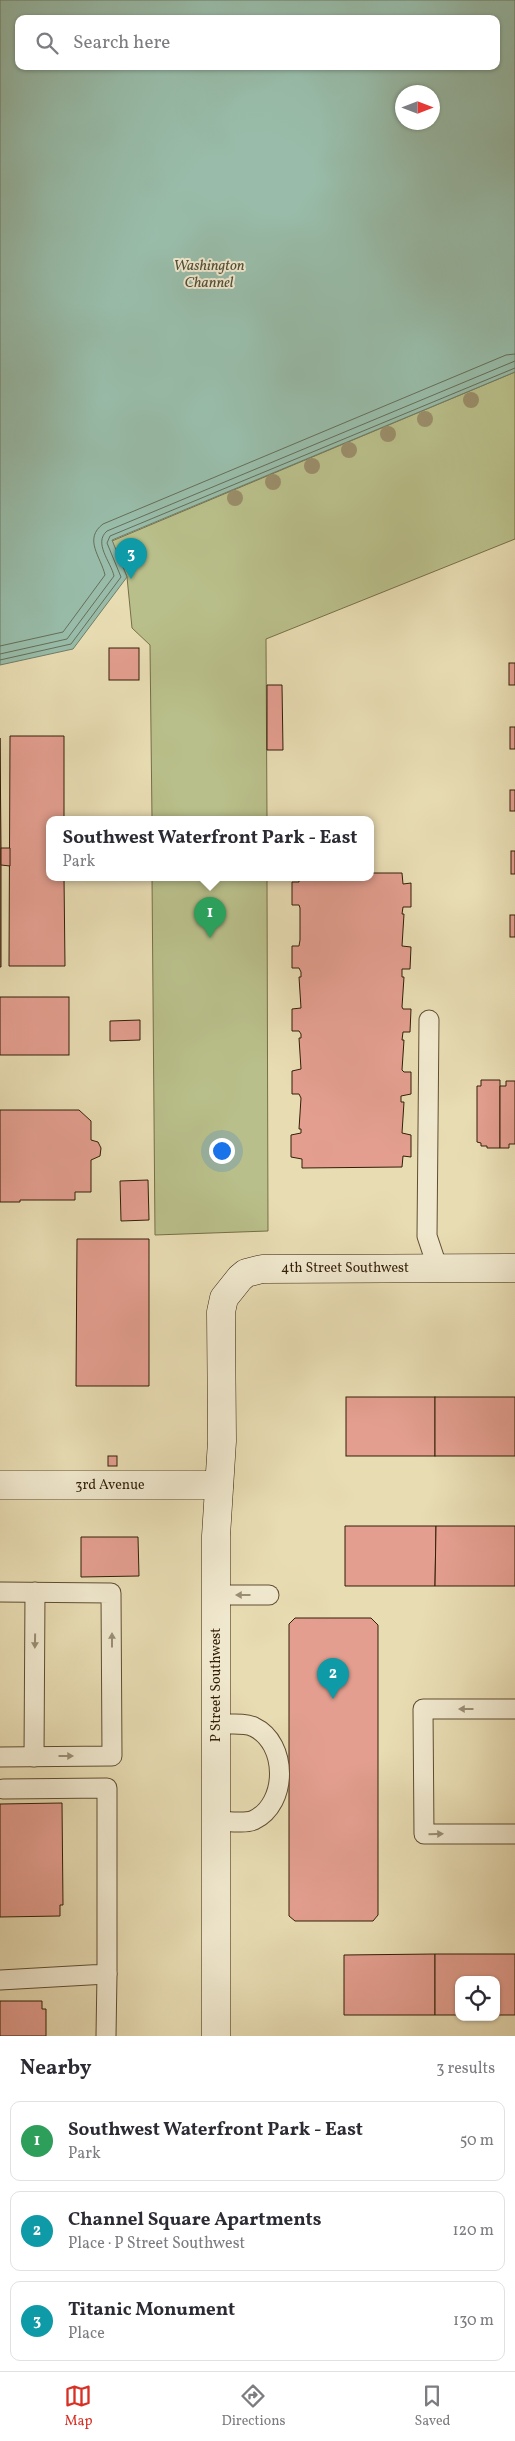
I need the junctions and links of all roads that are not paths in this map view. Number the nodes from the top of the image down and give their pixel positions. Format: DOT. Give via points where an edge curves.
graph roads {
  1 [pos="429,1020"];
  2 [pos="515,1268"];
  3 [pos="438,1269"];
  4 [pos="221,1335"];
  5 [pos="0,1485"];
  6 [pos="219,1485"];
  7 [pos="0,1592"];
  8 [pos="35,1592"];
  9 [pos="216,1595"];
  10 [pos="269,1595"];
  11 [pos="515,1709"];
  12 [pos="216,1724"];
  13 [pos="0,1757"];
  14 [pos="34,1757"];
  15 [pos="3,1789"];
  16 [pos="216,1820"];
  17 [pos="515,1834"];
  18 [pos="107,1974"];
  19 [pos="0,1980"];
  20 [pos="106,2036"];
  21 [pos="216,2036"];
  1 -- 3 [label="lane" via="427,1236"];
  2 -- 3 [label="street, 4th Street Southwest"];
  3 -- 4 [label="street, 4th Street Southwest" via="273,1268 252,1271 240,1278 224,1298"];
  4 -- 6 [label="street, P Street Southwest"];
  5 -- 6 [label="street, 3rd Avenue"];
  6 -- 9 [label="street, P Street Southwest"];
  7 -- 8 [label="lane"];
  8 -- 14 [label="lane, one-way"];
  14 -- 8 [label="lane, one-way" via="112,1756 111,1593"];
  10 -- 9 [label="lane, one-way"];
  9 -- 12 [label="street, P Street Southwest"];
  11 -- 17 [label="lane, one-way" via="423,1709 424,1834"];
  12 -- 16 [label="street, P Street Southwest"];
  12 -- 16 [label="lane" via="252,1726 266,1734 275,1748 279,1783 274,1800 265,1813 252,1821"];
  13 -- 14 [label="lane"];
  15 -- 18 [label="lane" via="107,1788"];
  16 -- 21 [label="street, P Street Southwest"];
  18 -- 19 [label="lane"];
  18 -- 20 [label="lane"];
}
